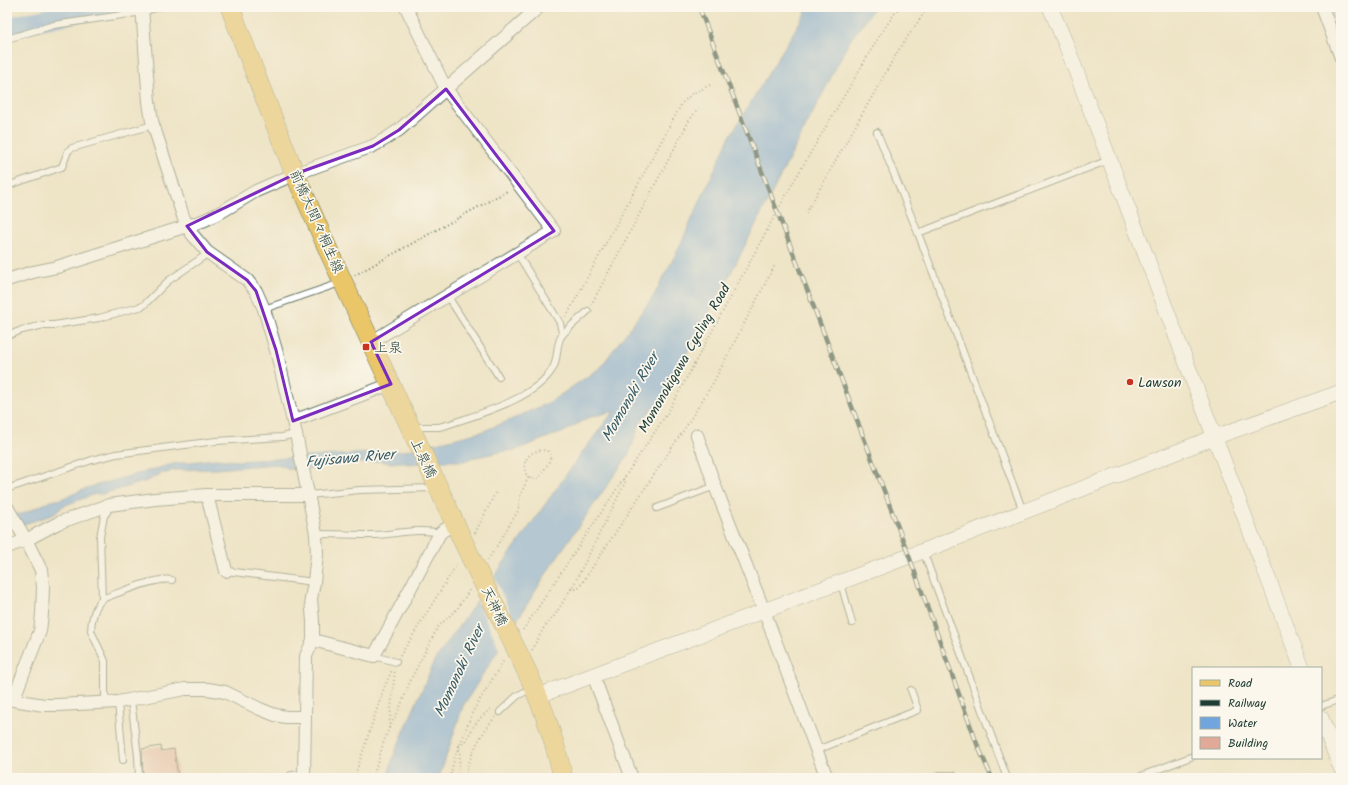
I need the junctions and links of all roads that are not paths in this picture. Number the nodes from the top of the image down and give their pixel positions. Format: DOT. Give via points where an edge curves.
graph roads {
  1 [pos="159,7"];
  2 [pos="230,7"];
  3 [pos="406,7"];
  4 [pos="539,7"];
  5 [pos="1050,7"];
  6 [pos="1322,7"];
  7 [pos="143,9"];
  8 [pos="7,38"];
  9 [pos="1341,58"];
  10 [pos="446,89"];
  11 [pos="153,125"];
  12 [pos="877,132"];
  13 [pos="1109,160"];
  14 [pos="295,174"];
  15 [pos="7,186"];
  16 [pos="187,226"];
  17 [pos="918,233"];
  18 [pos="207,252"];
  19 [pos="517,253"];
  20 [pos="7,280"];
  21 [pos="343,282"];
  22 [pos="447,295"];
  23 [pos="264,309"];
  24 [pos="588,311"];
  25 [pos="562,330"];
  26 [pos="7,336"];
  27 [pos="371,342"];
  28 [pos="499,377"];
  29 [pos="391,384"];
  30 [pos="1341,392"];
  31 [pos="293,421"];
  32 [pos="411,429"];
  33 [pos="697,434"];
  34 [pos="1215,437"];
  35 [pos="297,438"];
  36 [pos="437,485"];
  37 [pos="715,486"];
  38 [pos="7,489"];
  39 [pos="308,493"];
  40 [pos="207,495"];
  41 [pos="109,505"];
  42 [pos="7,507"];
  43 [pos="657,508"];
  44 [pos="1024,512"];
  45 [pos="448,529"];
  46 [pos="316,534"];
  47 [pos="25,538"];
  48 [pos="7,547"];
  49 [pos="923,551"];
  50 [pos="226,571"];
  51 [pos="172,580"];
  52 [pos="840,581"];
  53 [pos="314,582"];
  54 [pos="102,599"];
  55 [pos="764,611"];
  56 [pos="852,623"];
  57 [pos="313,640"];
  58 [pos="377,656"];
  59 [pos="396,662"];
  60 [pos="1302,667"];
  61 [pos="593,675"];
  62 [pos="911,690"];
  63 [pos="536,692"];
  64 [pos="10,699"];
  65 [pos="1341,699"];
  66 [pos="131,700"];
  67 [pos="105,702"];
  68 [pos="118,702"];
  69 [pos="1322,706"];
  70 [pos="500,712"];
  71 [pos="304,717"];
  72 [pos="1322,720"];
  73 [pos="817,750"];
  74 [pos="1192,756"];
  75 [pos="123,760"];
  76 [pos="1341,768"];
  77 [pos="304,777"];
  78 [pos="139,778"];
  79 [pos="292,778"];
  80 [pos="563,778"];
  81 [pos="632,778"];
  82 [pos="827,778"];
  83 [pos="940,778"];
  84 [pos="952,778"];
  85 [pos="1007,778"];
  86 [pos="1136,778"];
  1 -- 7 [label="lane"];
  2 -- 14 [label="main road, 前橋大間々桐生線"];
  3 -- 10 [label="street"];
  4 -- 10 [label="street"];
  5 -- 13 [label="street"];
  6 -- 9 [label="street"];
  7 -- 8 [label="lane" via="54,25"];
  7 -- 11 [label="street" via="149,102"];
  10 -- 14 [label="street" via="383,141"];
  10 -- 19 [label="street" via="554,231"];
  11 -- 15 [label="lane" via="72,148 68,151 62,167"];
  11 -- 16 [label="street"];
  12 -- 17 [label="lane"];
  13 -- 17 [label="lane"];
  13 -- 34 [label="street"];
  14 -- 16 [label="street" via="256,191 221,212"];
  14 -- 21 [label="main road, 前橋大間々桐生線"];
  16 -- 18 [label="street"];
  16 -- 20 [label="street"];
  17 -- 44 [label="lane"];
  18 -- 23 [label="street" via="247,280 256,291"];
  18 -- 26 [label="lane" via="168,281 143,306 99,318 22,330"];
  19 -- 22 [label="street"];
  19 -- 25 [label="lane"];
  21 -- 23 [label="lane"];
  21 -- 27 [label="main road, 前橋大間々桐生線"];
  22 -- 27 [label="street"];
  22 -- 28 [label="lane"];
  23 -- 31 [label="street"];
  24 -- 25 [label="lane"];
  25 -- 32 [label="lane" via="553,367 547,377 530,391 511,401 439,428"];
  27 -- 29 [label="main road, 前橋大間々桐生線"];
  29 -- 31 [label="street"];
  29 -- 32 [label="main road, 前橋大間々桐生線"];
  30 -- 34 [label="street"];
  31 -- 35 [label="street"];
  32 -- 36 [label="main road, 上泉橋"];
  33 -- 37 [label="street"];
  34 -- 44 [label="street"];
  34 -- 60 [label="street"];
  35 -- 38 [label="lane" via="216,441 116,454"];
  35 -- 39 [label="street"];
  36 -- 39 [label="lane"];
  36 -- 45 [label="main road"];
  37 -- 43 [label="lane"];
  37 -- 55 [label="street"];
  39 -- 40 [label="street"];
  39 -- 46 [label="street"];
  40 -- 41 [label="street"];
  40 -- 50 [label="street"];
  41 -- 47 [label="street"];
  41 -- 54 [label="lane" via="100,537"];
  42 -- 47 [label="street"];
  44 -- 49 [label="street"];
  45 -- 46 [label="lane" via="375,535"];
  45 -- 58 [label="street"];
  45 -- 63 [label="main road, 天神橋, bridge" via="468,552"];
  46 -- 53 [label="street"];
  47 -- 48 [label="street"];
  47 -- 64 [label="street" via="41,570 44,587 42,614 40,631"];
  49 -- 52 [label="street"];
  49 -- 85 [label="lane"];
  50 -- 53 [label="lane"];
  51 -- 54 [label="lane" via="150,582"];
  52 -- 55 [label="street"];
  52 -- 56 [label="lane"];
  53 -- 57 [label="street" via="311,599"];
  54 -- 67 [label="lane" via="91,626 92,635 105,661"];
  55 -- 61 [label="street"];
  55 -- 73 [label="street"];
  57 -- 58 [label="street"];
  57 -- 71 [label="street" via="306,656"];
  58 -- 59 [label="lane"];
  61 -- 63 [label="street"];
  61 -- 81 [label="street"];
  62 -- 73 [label="lane" via="918,710"];
  63 -- 70 [label="lane" via="517,696"];
  63 -- 80 [label="main road"];
  64 -- 67 [label="street" via="44,705"];
  65 -- 69 [label="lane"];
  66 -- 68 [label="street"];
  66 -- 71 [label="street" via="185,689 208,689 225,692 276,715"];
  66 -- 78 [label="lane"];
  67 -- 68 [label="street"];
  68 -- 75 [label="lane"];
  71 -- 77 [label="street"];
  72 -- 76 [label="street"];
  73 -- 82 [label="street"];
  74 -- 86 [label="lane"];
  77 -- 79 [label="street"];
  83 -- 84 [label="street"];
}
